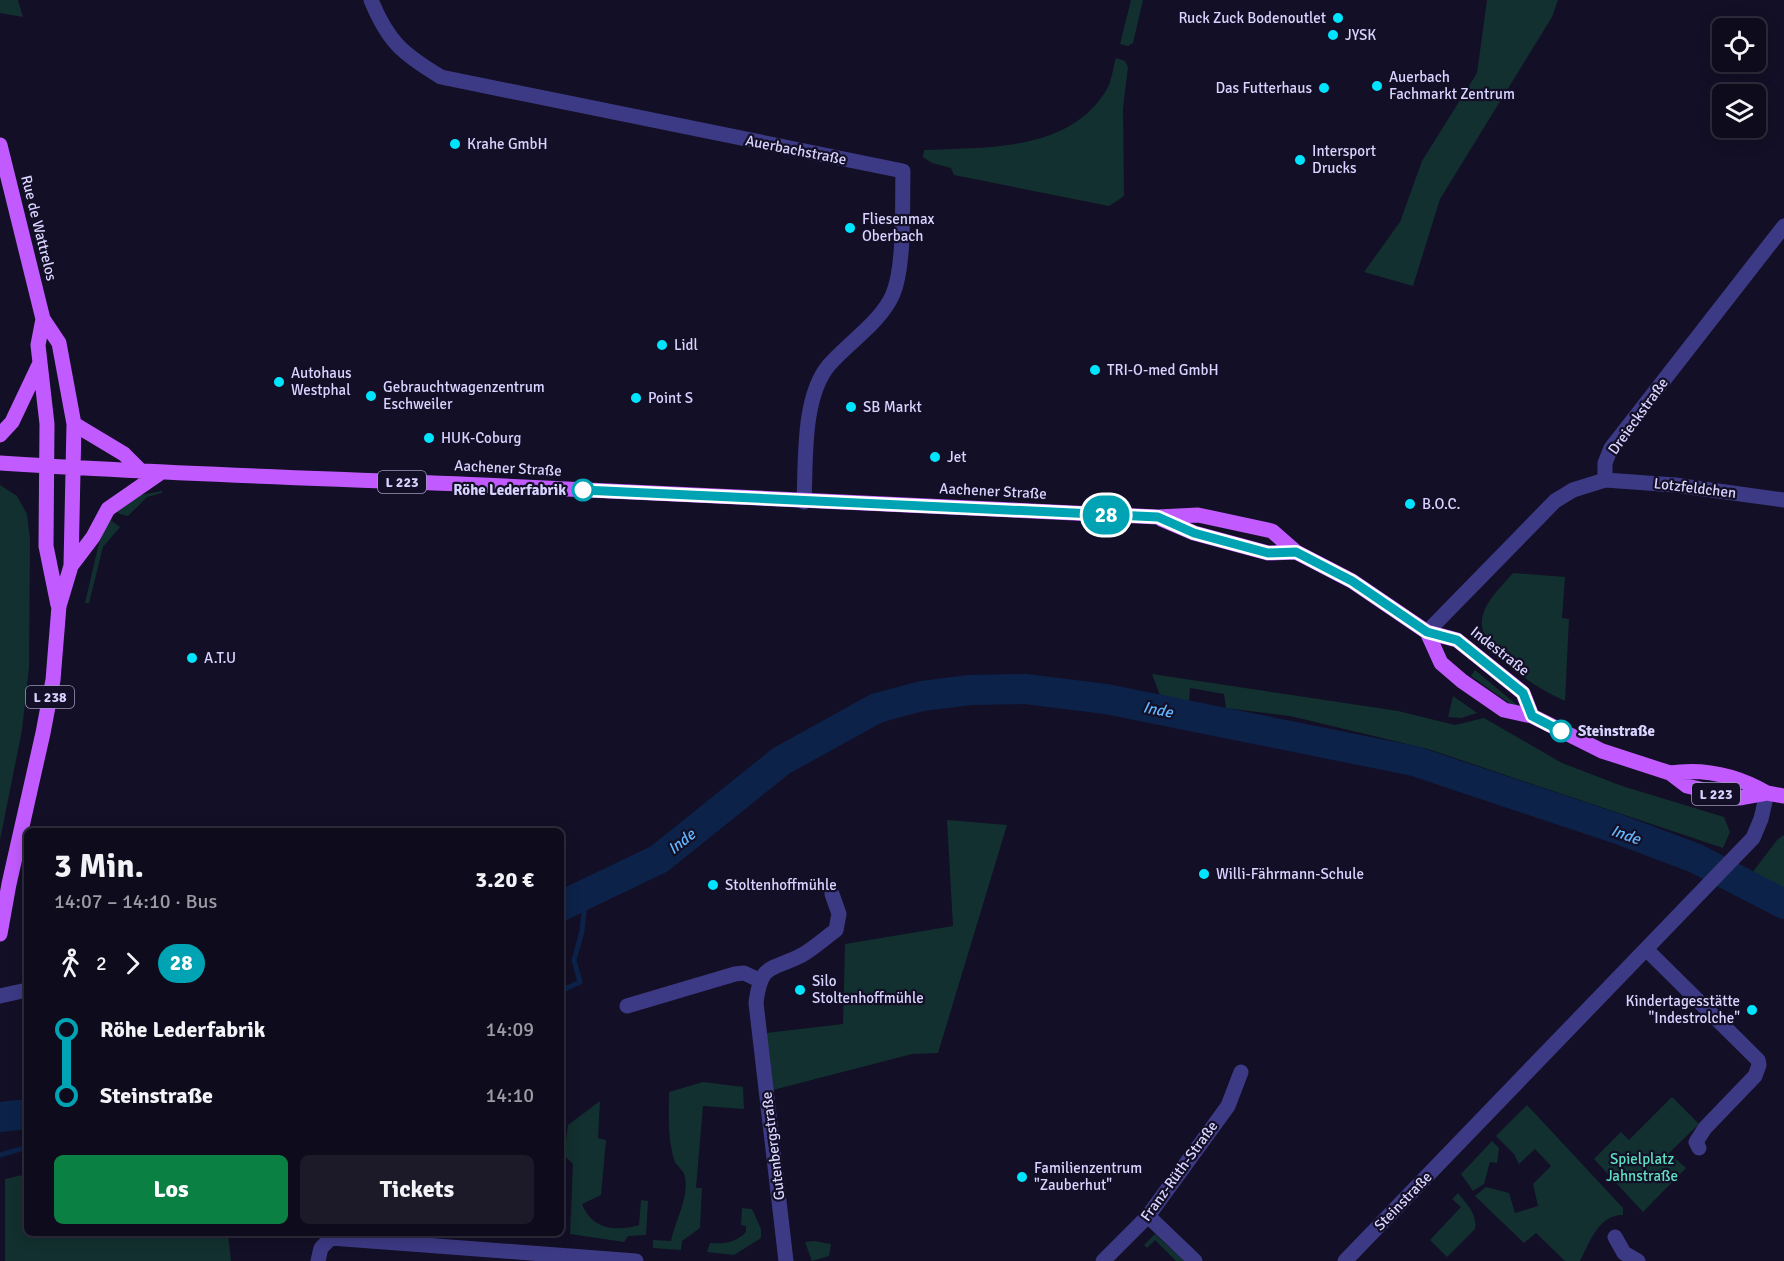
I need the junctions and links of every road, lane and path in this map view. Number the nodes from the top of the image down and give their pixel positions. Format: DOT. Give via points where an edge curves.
graph roads {
  1 [pos="371,0"];
  2 [pos="0,146"];
  3 [pos="1784,226"];
  4 [pos="43,319"];
  5 [pos="39,365"];
  6 [pos="74,424"];
  7 [pos="0,435"];
  8 [pos="0,463"];
  9 [pos="48,466"];
  10 [pos="71,467"];
  11 [pos="141,471"];
  12 [pos="160,473"];
  13 [pos="1605,480"];
  14 [pos="1784,500"];
  15 [pos="804,502"];
  16 [pos="1158,517"];
  17 [pos="1296,552"];
  18 [pos="71,566"];
  19 [pos="59,606"];
  20 [pos="1427,632"];
  21 [pos="1532,716"];
  22 [pos="1767,793"];
  23 [pos="1784,796"];
  24 [pos="832,894"];
  25 [pos="0,934"];
  26 [pos="1647,950"];
  27 [pos="759,981"];
  28 [pos="24,991"];
  29 [pos="0,996"];
  30 [pos="627,1005"];
  31 [pos="1241,1072"];
  32 [pos="1699,1148"];
  33 [pos="1148,1216"];
  34 [pos="1615,1237"];
  35 [pos="560,1258"];
  36 [pos="318,1261"];
  37 [pos="636,1261"];
  38 [pos="786,1261"];
  39 [pos="1103,1261"];
  40 [pos="1195,1261"];
  41 [pos="1345,1261"];
  42 [pos="1638,1261"];
  1 -- 15 [label="street, Auerbachstraße" via="382,27 406,56 441,77 903,171 901,244 893,294 818,381 810,414"];
  2 -- 4 [label="main road, Rue de Wattrelos / L 238"];
  3 -- 13 [label="street, Dreieckstraße" via="1611,448 1605,463"];
  4 -- 5 [label="main road, Rue de Wattrelos / L 238"];
  4 -- 6 [label="main road, Rue de Wattrelos / L 238" via="59,343"];
  5 -- 7 [label="main road" via="12,422"];
  5 -- 9 [label="main road, Rue de Wattrelos / L 238"];
  6 -- 10 [label="main road, Rue de Wattrelos / L 238"];
  6 -- 11 [label="main road" via="124,454"];
  8 -- 9 [label="main road, Aachener Straße / L 223"];
  9 -- 10 [label="main road, Aachener Straße / L 223"];
  9 -- 19 [label="main road, L 238" via="46,546"];
  10 -- 11 [label="main road, Aachener Straße / L 223"];
  10 -- 18 [label="main road, L 238"];
  11 -- 12 [label="main road, Aachener Straße / L 223"];
  12 -- 15 [label="main road, Aachener Straße / L 223"];
  12 -- 18 [label="main road" via="108,509"];
  13 -- 14 [label="street, Lotzfeldchen"];
  13 -- 20 [label="street" via="1573,490 1555,501"];
  15 -- 16 [label="main road, Aachener Straße / L 223"];
  16 -- 17 [label="main road, Aachener Straße / L 223" via="1194,533 1268,553"];
  16 -- 17 [label="main road, Aachener Straße / L 223" via="1198,515 1272,531"];
  17 -- 20 [label="main road, Aachener Straße / L 223" via="1352,581"];
  18 -- 19 [label="main road, L 238"];
  19 -- 25 [label="main road, L 238" via="53,680"];
  20 -- 21 [label="main road, Indestraße / L 223" via="1457,640 1523,693"];
  20 -- 21 [label="main road, L 223" via="1441,663 1462,681 1504,710"];
  21 -- 22 [label="main road, L 223" via="1602,751 1670,773 1687,786 1739,798"];
  22 -- 23 [label="main road, L 223"];
  22 -- 26 [label="street, Steinstraße" via="1753,837"];
  24 -- 27 [label="street" via="839,914 836,930 803,954 771,967"];
  26 -- 32 [label="street" via="1758,1060 1755,1076 1705,1128 1696,1142"];
  26 -- 41 [label="street, Steinstraße"];
  27 -- 30 [label="street" via="744,973 735,974"];
  27 -- 38 [label="street, Gutenbergstraße" via="756,1003"];
  28 -- 29 [label="street"];
  31 -- 33 [label="street, Franz-Rüth-Straße" via="1228,1106"];
  33 -- 39 [label="street, Franz-Rüth-Straße"];
  33 -- 40 [label="street"];
  34 -- 42 [label="street" via="1624,1253"];
  35 -- 36 [label="street" via="331,1238 321,1248"];
  35 -- 37 [label="street"];
}
